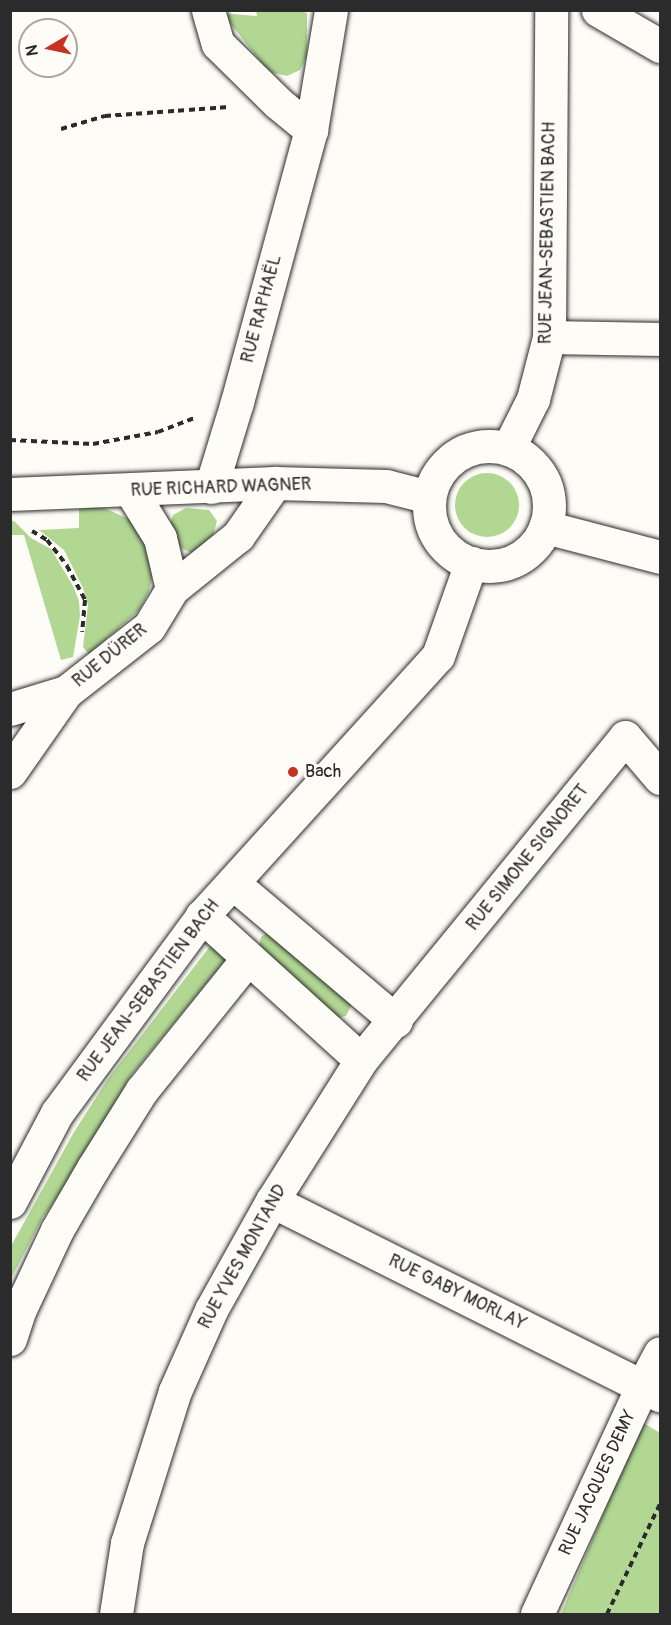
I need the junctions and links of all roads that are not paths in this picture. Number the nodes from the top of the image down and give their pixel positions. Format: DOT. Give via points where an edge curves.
graph roads {
  1 [pos="208,10"];
  2 [pos="331,10"];
  3 [pos="551,10"];
  4 [pos="598,10"];
  5 [pos="660,46"];
  6 [pos="311,130"];
  7 [pos="549,337"];
  8 [pos="660,339"];
  9 [pos="508,449"];
  10 [pos="274,483"];
  11 [pos="211,487"];
  12 [pos="130,491"];
  13 [pos="429,497"];
  14 [pos="18,508"];
  15 [pos="546,527"];
  16 [pos="660,557"];
  17 [pos="471,563"];
  18 [pos="172,589"];
  19 [pos="78,683"];
  20 [pos="10,709"];
  21 [pos="10,772"];
  22 [pos="660,778"];
  23 [pos="234,884"];
  24 [pos="202,916"];
  25 [pos="248,958"];
  26 [pos="396,1021"];
  27 [pos="362,1060"];
  28 [pos="272,1201"];
  29 [pos="10,1202"];
  30 [pos="10,1340"];
  31 [pos="660,1353"];
  32 [pos="652,1390"];
  33 [pos="116,1614"];
  34 [pos="537,1614"];
  1 -- 6 [label="street" via="218,44"];
  2 -- 6 [label="street, RUE RAPHAËL"];
  3 -- 7 [label="street, RUE JEAN-SEBASTIEN BACH"];
  4 -- 5 [label="street"];
  6 -- 11 [label="street, RUE RAPHAËL"];
  7 -- 8 [label="street"];
  7 -- 9 [label="street, RUE JEAN-SEBASTIEN BACH" via="533,399"];
  9 -- 13 [label="street" via="487,446 466,450 449,461 436,477"];
  9 -- 15 [label="street" via="524,458 542,480 549,508"];
  10 -- 11 [label="street, RUE RICHARD WAGNER"];
  10 -- 13 [label="street, RUE RICHARD WAGNER" via="386,486"];
  10 -- 18 [label="street, RUE DÜRER" via="238,536"];
  11 -- 12 [label="street, RUE RICHARD WAGNER"];
  12 -- 14 [label="street, RUE RICHARD WAGNER"];
  12 -- 18 [label="street" via="160,538"];
  13 -- 17 [label="street" via="432,525 438,538"];
  15 -- 16 [label="street"];
  15 -- 17 [label="street" via="523,556 489,566"];
  17 -- 23 [label="street, RUE JEAN-SEBASTIEN BACH" via="438,656"];
  18 -- 19 [label="street, RUE DÜRER" via="149,627"];
  19 -- 20 [label="street, RUE DÜRER"];
  19 -- 21 [label="street, RUE DÜRER"];
  22 -- 26 [label="street, RUE SIMONE SIGNORET" via="625,737"];
  23 -- 24 [label="street, RUE JEAN-SEBASTIEN BACH"];
  23 -- 26 [label="street"];
  24 -- 25 [label="street"];
  24 -- 29 [label="street, RUE JEAN-SEBASTIEN BACH" via="57,1113"];
  25 -- 27 [label="street"];
  25 -- 30 [label="street" via="141,1090 57,1230"];
  26 -- 27 [label="street, RUE SIMONE SIGNORET"];
  27 -- 28 [label="street, RUE YVES MONTAND"];
  28 -- 32 [label="street, RUE GABY MORLAY"];
  28 -- 33 [label="street, RUE YVES MONTAND" via="211,1310 175,1391 127,1543"];
  31 -- 32 [label="street, RUE JACQUES DEMY"];
  32 -- 34 [label="street, RUE JACQUES DEMY"];
}
